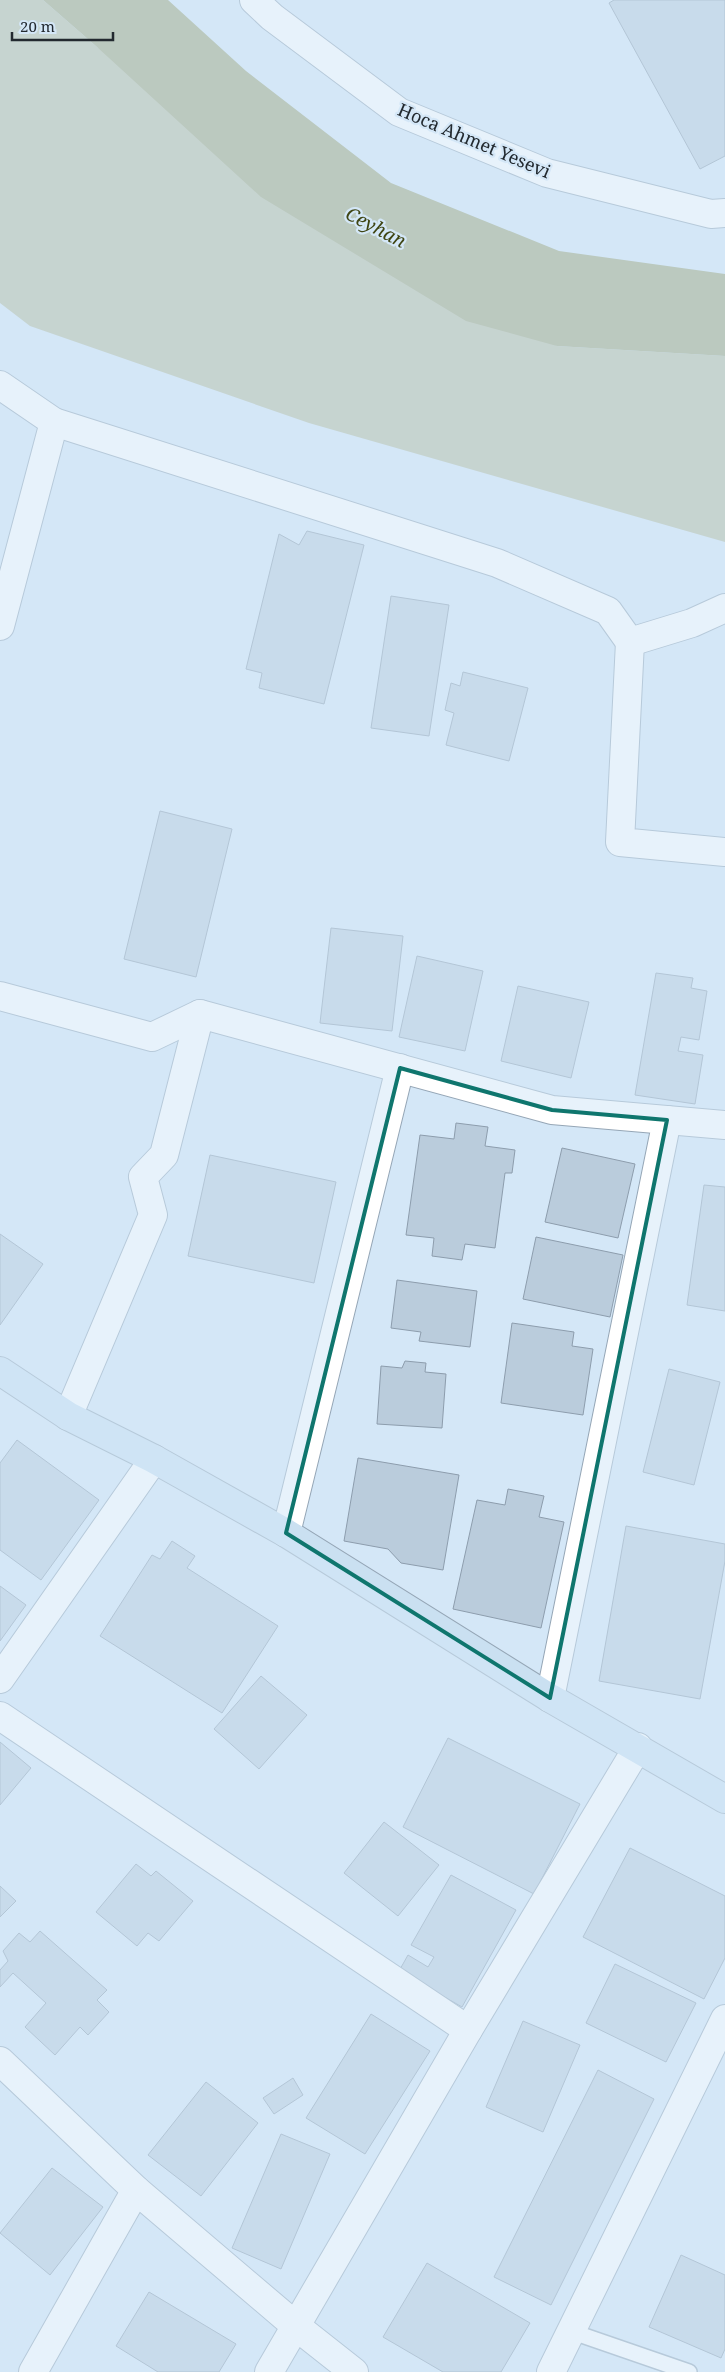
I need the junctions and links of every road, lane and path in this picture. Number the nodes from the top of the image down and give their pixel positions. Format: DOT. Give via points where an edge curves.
graph roads {
  1 [pos="254,0"];
  2 [pos="725,213"];
  3 [pos="0,386"];
  4 [pos="54,422"];
  5 [pos="725,608"];
  6 [pos="0,626"];
  7 [pos="630,642"];
  8 [pos="725,852"];
  9 [pos="0,996"];
  10 [pos="200,1014"];
  11 [pos="400,1068"];
  12 [pos="667,1120"];
  13 [pos="725,1126"];
  14 [pos="0,1371"];
  15 [pos="68,1416"];
  16 [pos="154,1459"];
  17 [pos="286,1533"];
  18 [pos="0,1679"];
  19 [pos="550,1698"];
  20 [pos="0,1716"];
  21 [pos="638,1747"];
  22 [pos="725,1799"];
  23 [pos="725,2019"];
  24 [pos="468,2030"];
  25 [pos="0,2061"];
  26 [pos="136,2190"];
  27 [pos="297,2327"];
  28 [pos="570,2331"];
  29 [pos="33,2372"];
  30 [pos="269,2372"];
  31 [pos="354,2372"];
  32 [pos="551,2372"];
  33 [pos="689,2372"];
  1 -- 2 [label="street, Hoca Ahmet Yesevi" via="399,112 547,173 711,214"];
  3 -- 4 [label="street"];
  4 -- 6 [label="street"];
  4 -- 7 [label="street" via="496,562 608,611"];
  5 -- 7 [label="street" via="692,623"];
  7 -- 8 [label="street" via="620,842"];
  9 -- 10 [label="street" via="152,1037"];
  10 -- 11 [label="street"];
  10 -- 15 [label="street" via="164,1155 143,1177 153,1215"];
  11 -- 12 [label="street" via="552,1110"];
  11 -- 17 [label="street"];
  12 -- 13 [label="street"];
  12 -- 19 [label="street"];
  14 -- 15 [label="main road"];
  15 -- 16 [label="main road"];
  16 -- 17 [label="main road"];
  16 -- 18 [label="street"];
  17 -- 19 [label="main road"];
  19 -- 21 [label="main road"];
  20 -- 24 [label="street"];
  21 -- 22 [label="main road"];
  21 -- 24 [label="street"];
  23 -- 28 [label="street"];
  24 -- 27 [label="street"];
  25 -- 26 [label="street"];
  26 -- 27 [label="street"];
  26 -- 29 [label="street"];
  27 -- 30 [label="street"];
  27 -- 31 [label="street"];
  28 -- 32 [label="street"];
  28 -- 33 [label="lane"];
}
